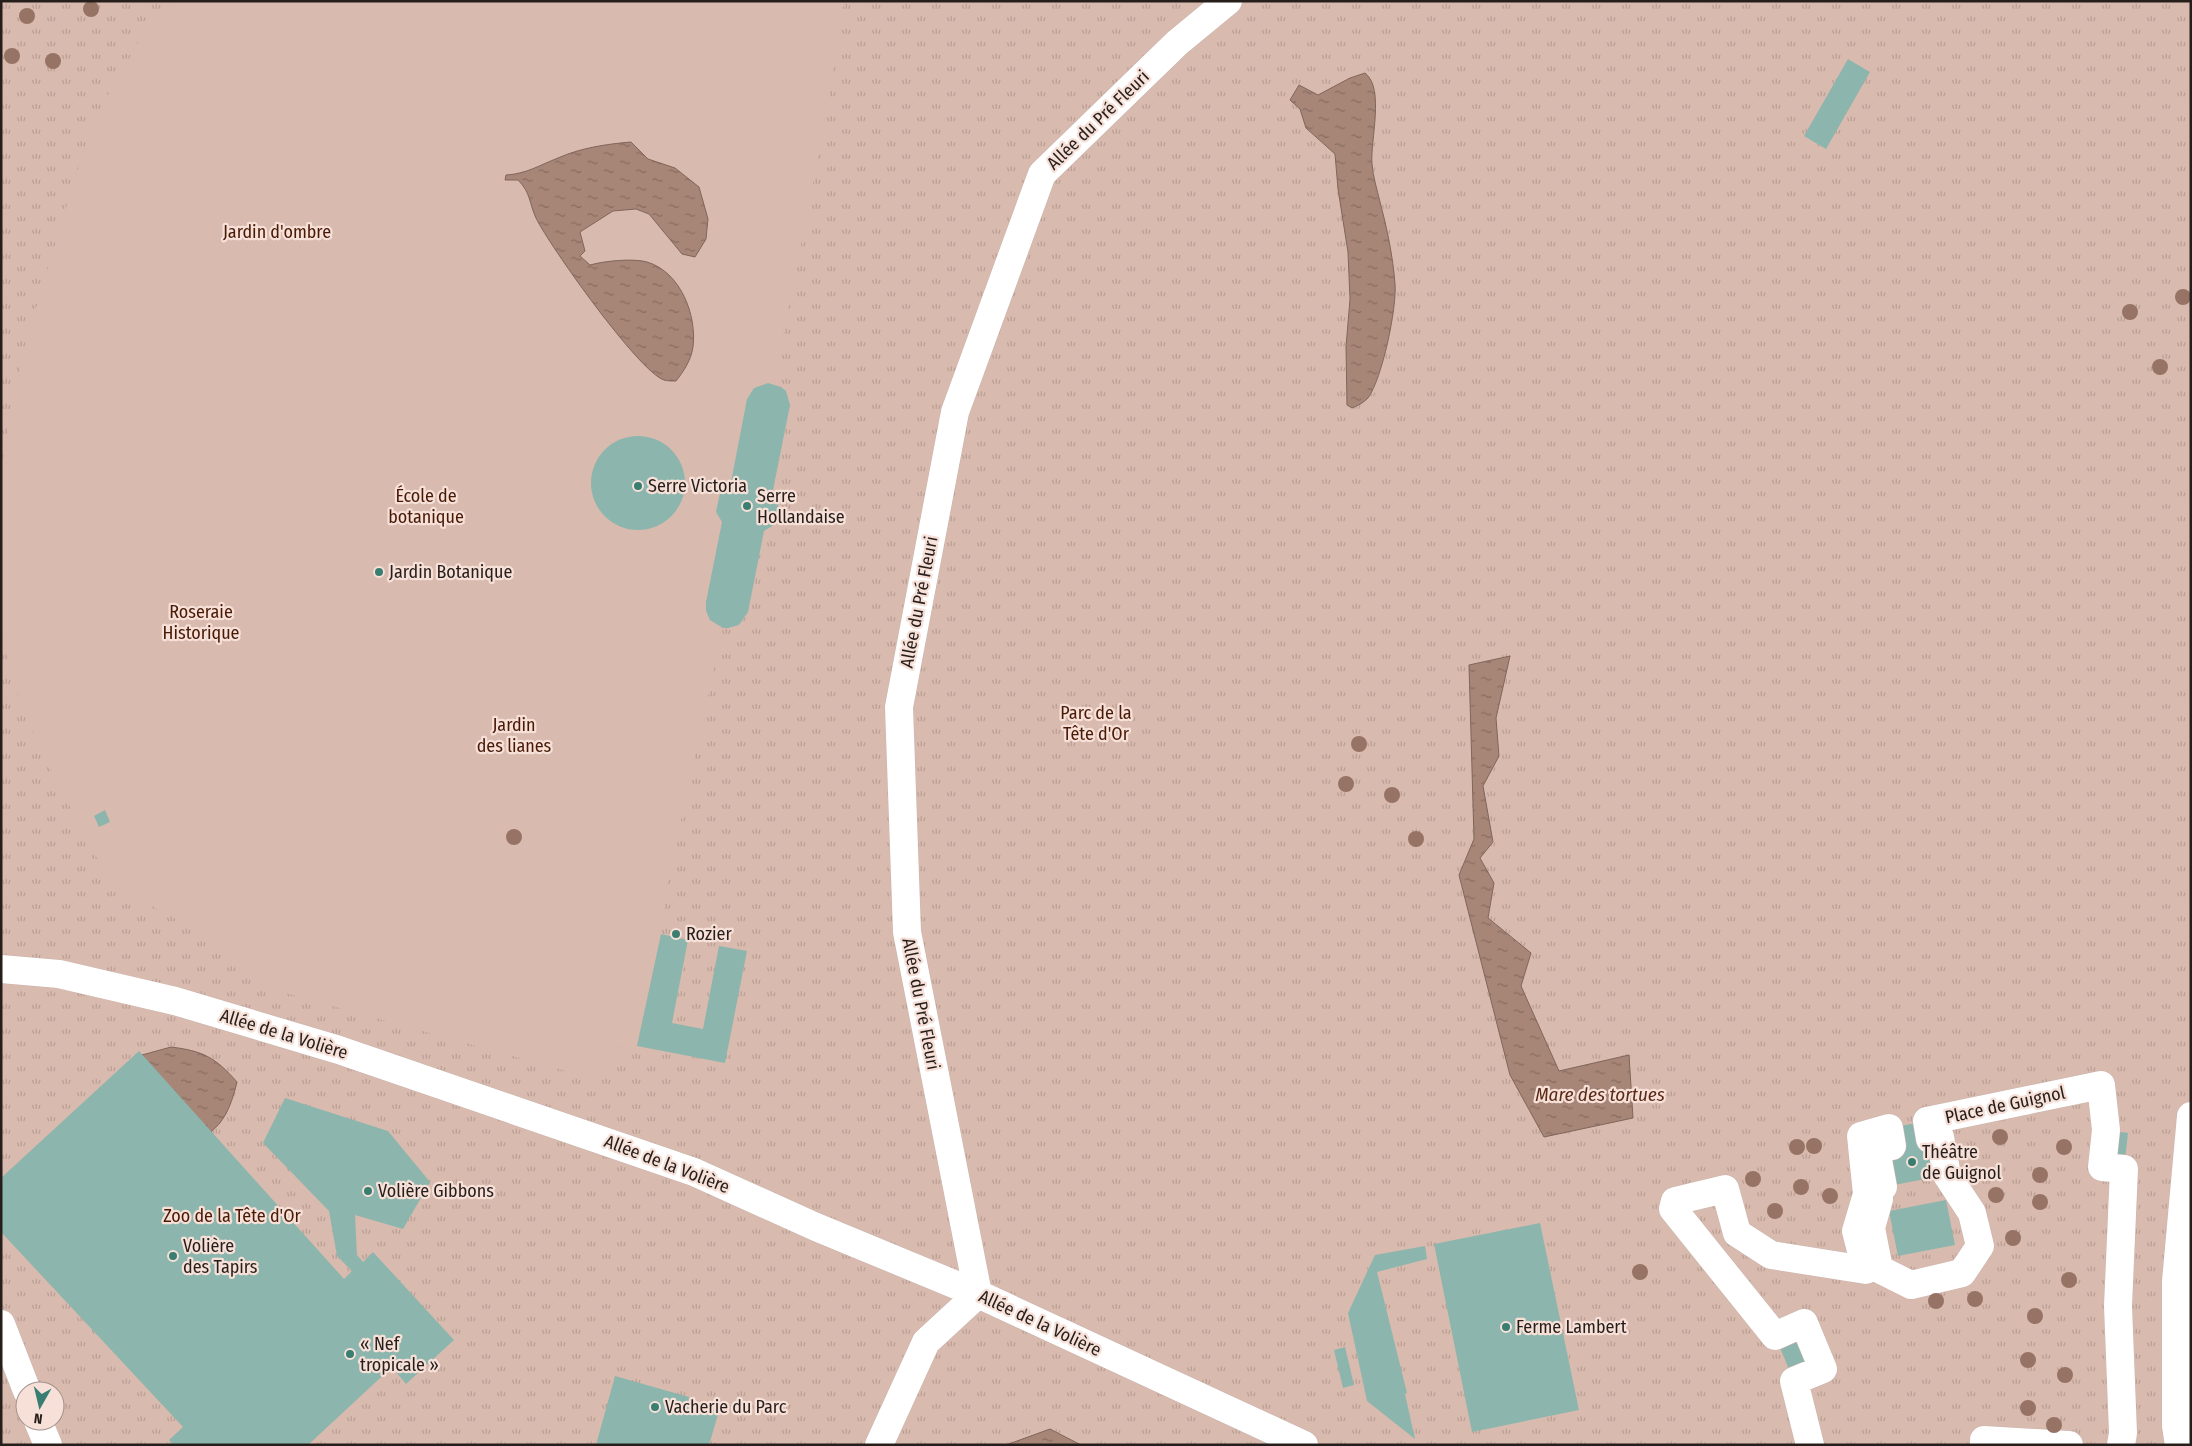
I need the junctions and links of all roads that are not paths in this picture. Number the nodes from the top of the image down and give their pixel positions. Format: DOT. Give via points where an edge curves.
graph roads {
  1 [pos="1228,1"];
  2 [pos="1,969"];
  3 [pos="2191,1116"];
  4 [pos="978,1294"];
  5 [pos="1,1324"];
  6 [pos="23,1381"];
  7 [pos="42,1431"];
  8 [pos="48,1445"];
  9 [pos="879,1445"];
  10 [pos="1304,1445"];
  11 [pos="1810,1445"];
  12 [pos="1984,1445"];
  13 [pos="2069,1445"];
  14 [pos="2121,1445"];
  15 [pos="2179,1445"];
  1 -- 4 [label="street, Allée du Pré Fleuri" via="1176,43 1042,174 954,412 899,707 907,932"];
  2 -- 4 [label="street, Allée de la Volière" via="59,974 157,996 339,1050 694,1172"];
  3 -- 15 [label="street" via="2176,1281 2176,1426"];
  4 -- 9 [label="street" via="926,1342"];
  4 -- 10 [label="street, Allée de la Volière"];
  5 -- 6 [label="street"];
  7 -- 8 [label="street"];
  11 -- 14 [label="street, Place de Guignol" via="1794,1381 1824,1369 1804,1323 1775,1336 1673,1209 1675,1201 1725,1189 1737,1233 1770,1255 1866,1270 1856,1231 1866,1194 1861,1136 1889,1128 1892,1146 1876,1149 1883,1187 1879,1188 1880,1199 1870,1228 1879,1269 1911,1285 1962,1273 1980,1246 1972,1213 1947,1176 1940,1137 1930,1139 1927,1121 2101,1085 2106,1130 2102,1167 2124,1169 2118,1306"];
  12 -- 13 [label="street" via="1984,1440"];
}
